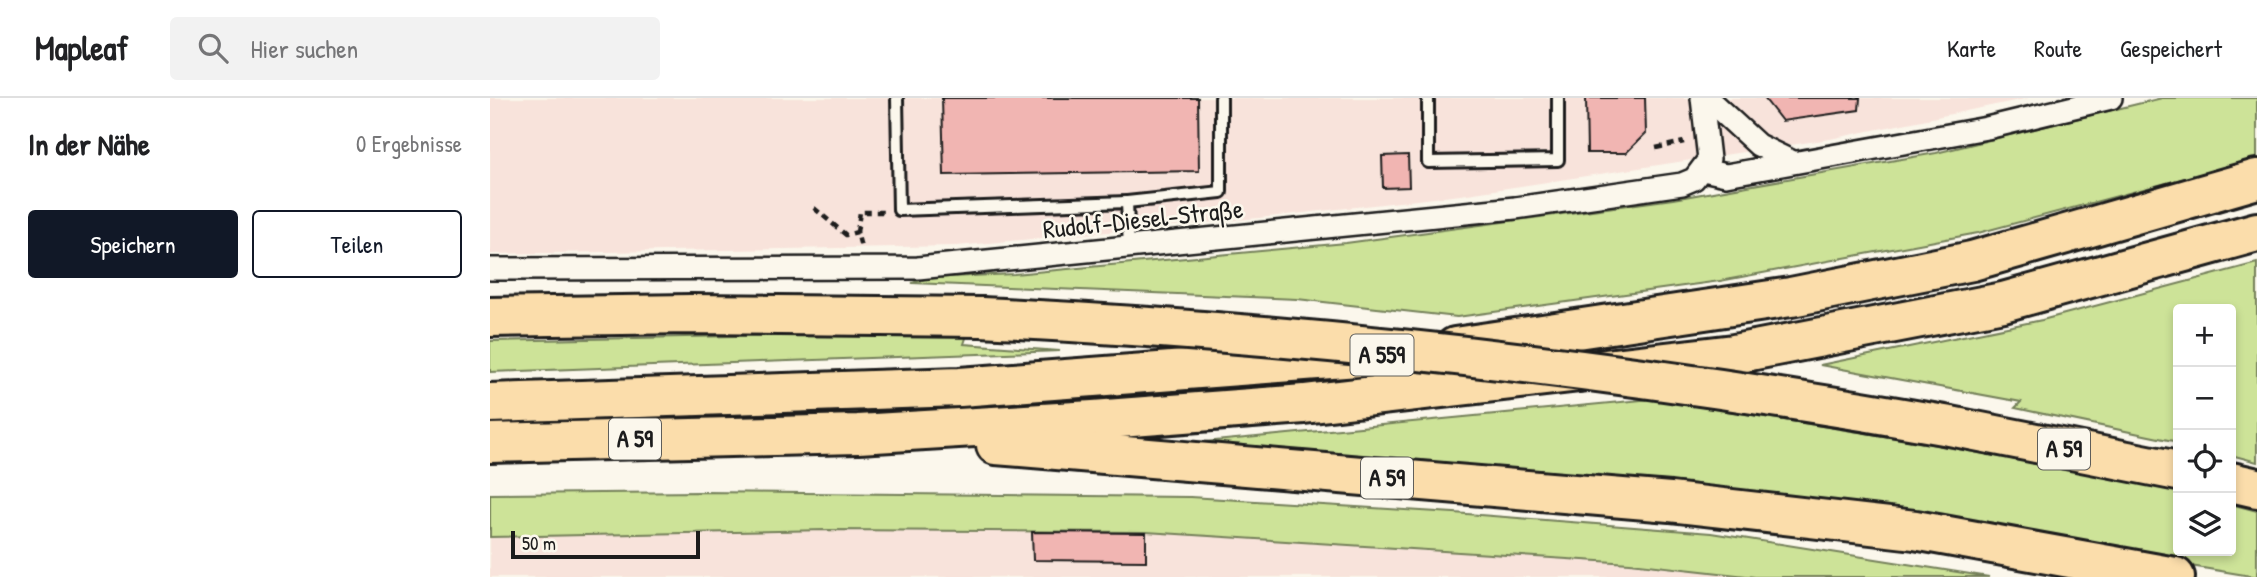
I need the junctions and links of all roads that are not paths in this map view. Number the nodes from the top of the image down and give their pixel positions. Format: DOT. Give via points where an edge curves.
graph roads {
  1 [pos="897,98"];
  2 [pos="1221,98"];
  3 [pos="1428,98"];
  4 [pos="1558,98"];
  5 [pos="1702,98"];
  6 [pos="1707,98"];
  7 [pos="2111,98"];
  8 [pos="1793,162"];
  9 [pos="1703,170"];
  10 [pos="2257,179"];
  11 [pos="1127,202"];
  12 [pos="2257,232"];
  13 [pos="1129,249"];
  14 [pos="490,269"];
  15 [pos="490,317"];
  16 [pos="490,403"];
  17 [pos="858,434"];
  18 [pos="490,443"];
  19 [pos="2173,470"];
  20 [pos="2236,483"];
  21 [pos="2257,488"];
  22 [pos="2175,577"];
  1 -- 11 [label="lane" via="899,210"];
  2 -- 11 [label="lane" via="1221,192"];
  3 -- 4 [label="lane" via="1428,162 1558,160"];
  5 -- 9 [label="street" via="1709,159"];
  6 -- 8 [label="street" via="1758,145"];
  7 -- 8 [label="street" via="1987,128"];
  8 -- 9 [label="street" via="1726,175"];
  9 -- 13 [label="street, Rudolf-Diesel-Straße" via="1682,184 1539,204"];
  10 -- 16 [label="highway, A 559" via="1972,261 1791,297 1510,341 1243,367 960,387"];
  11 -- 13 [label="lane"];
  12 -- 17 [label="highway, A 559" via="2003,302 1734,354 1304,404"];
  13 -- 14 [label="street, Rudolf-Diesel-Straße" via="918,268"];
  15 -- 19 [label="highway, A 59, bridge" via="981,317 1399,346 1676,380 1950,426"];
  17 -- 18 [label="highway, A 59"];
  17 -- 22 [label="highway, A 59" via="1670,502 1915,530"];
  20 -- 21 [label="highway"];
}
